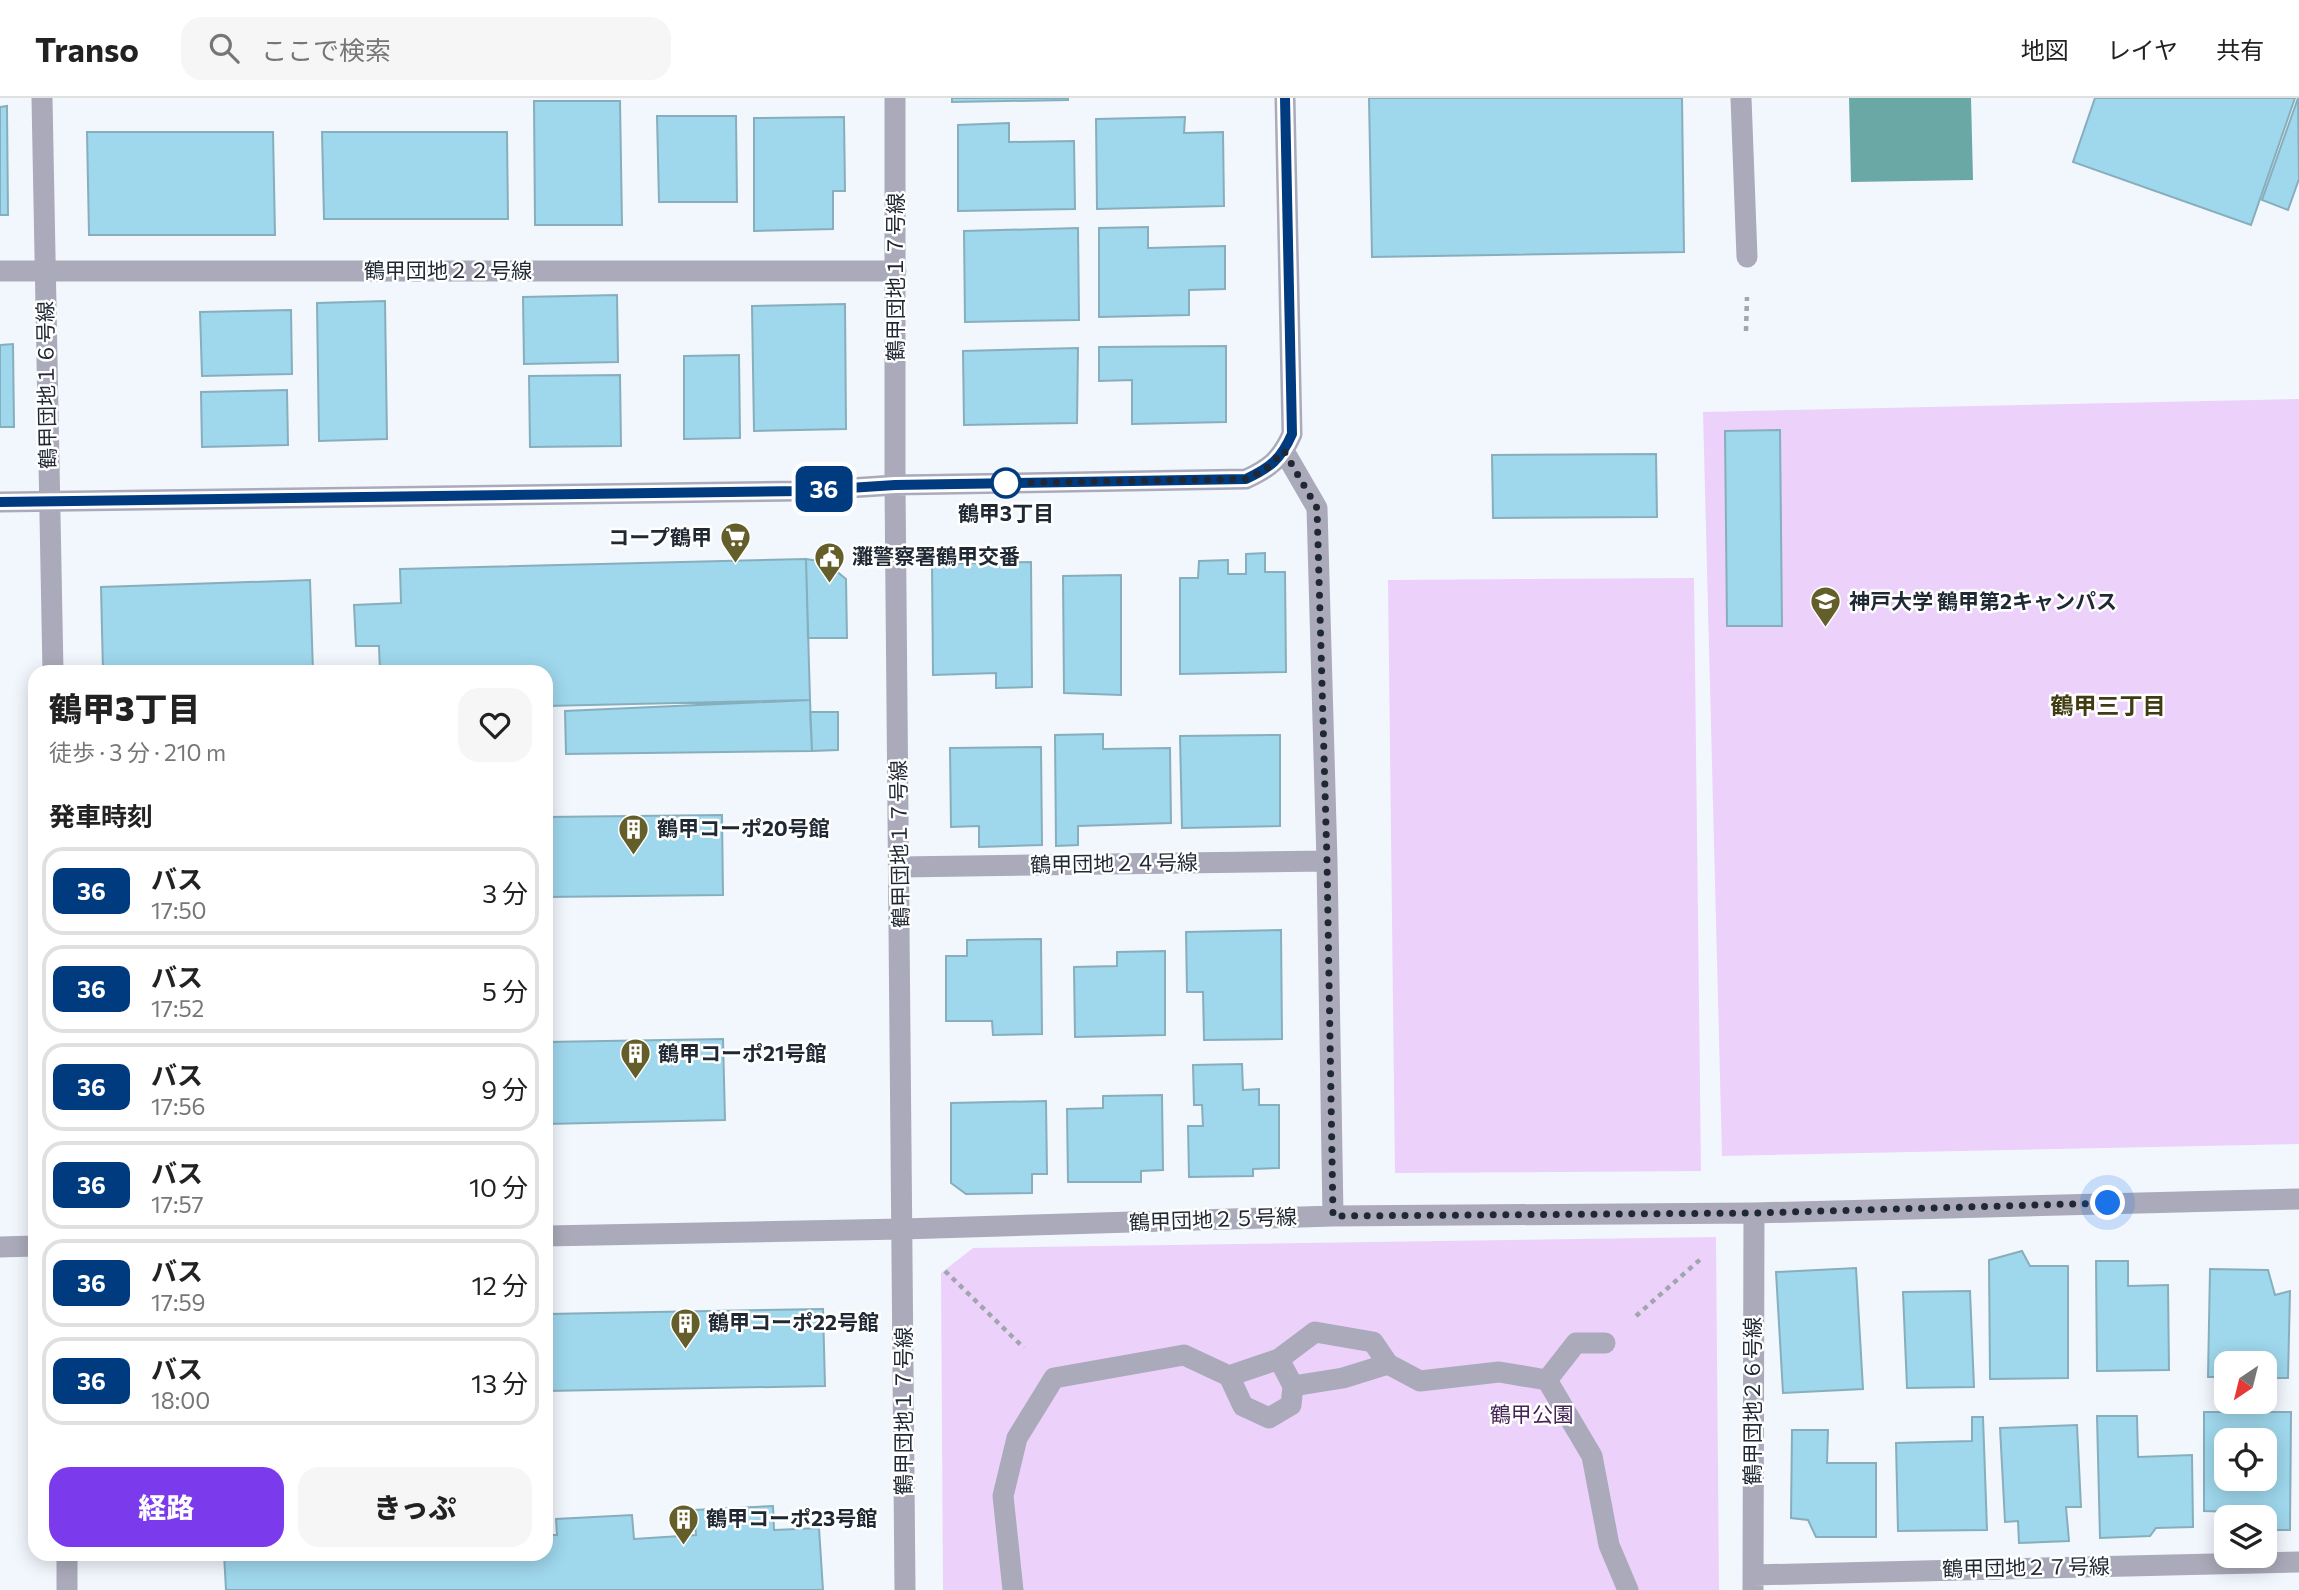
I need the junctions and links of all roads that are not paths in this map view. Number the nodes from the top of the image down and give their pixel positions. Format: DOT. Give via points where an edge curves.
graph roads {
  1 [pos="42,98"];
  2 [pos="895,98"];
  3 [pos="1285,98"];
  4 [pos="1741,98"];
  5 [pos="1747,257"];
  6 [pos="0,271"];
  7 [pos="45,271"];
  8 [pos="896,271"];
  9 [pos="1284,451"];
  10 [pos="895,485"];
  11 [pos="48,501"];
  12 [pos="0,502"];
  13 [pos="53,665"];
  14 [pos="1327,861"];
  15 [pos="900,867"];
  16 [pos="2299,1199"];
  17 [pos="1754,1213"];
  18 [pos="1333,1216"];
  19 [pos="902,1229"];
  20 [pos="553,1236"];
  21 [pos="28,1246"];
  22 [pos="0,1247"];
  23 [pos="1605,1343"];
  24 [pos="1279,1359"];
  25 [pos="1388,1364"];
  26 [pos="1229,1376"];
  27 [pos="1546,1380"];
  28 [pos="1293,1386"];
  29 [pos="67,1561"];
  30 [pos="2299,1562"];
  31 [pos="1753,1582"];
  32 [pos="67,1590"];
  33 [pos="905,1590"];
  34 [pos="1013,1590"];
  35 [pos="1628,1590"];
  1 -- 7 [label="street, 鶴甲団地１６号線"];
  2 -- 8 [label="street, 鶴甲団地１７号線"];
  3 -- 9 [label="street" via="1292,434"];
  4 -- 5 [label="street"];
  6 -- 7 [label="street, 鶴甲団地２２号線"];
  7 -- 8 [label="street, 鶴甲団地２２号線"];
  7 -- 11 [label="street, 鶴甲団地１６号線"];
  8 -- 10 [label="street, 鶴甲団地１７号線"];
  9 -- 10 [label="street" via="1265,470 1246,479"];
  9 -- 14 [label="street" via="1317,508"];
  10 -- 11 [label="street" via="803,491"];
  10 -- 15 [label="street, 鶴甲団地１７号線"];
  11 -- 12 [label="street"];
  11 -- 13 [label="street, 鶴甲団地１６号線"];
  14 -- 15 [label="street, 鶴甲団地２４号線"];
  14 -- 18 [label="street"];
  15 -- 19 [label="street, 鶴甲団地１７号線"];
  16 -- 17 [label="street, 鶴甲団地２５号線"];
  17 -- 18 [label="street, 鶴甲団地２５号線"];
  17 -- 31 [label="street, 鶴甲団地２６号線"];
  18 -- 19 [label="street, 鶴甲団地２５号線"];
  19 -- 20 [label="street, 鶴甲団地２５号線"];
  19 -- 33 [label="street, 鶴甲団地１７号線"];
  21 -- 22 [label="street"];
  23 -- 27 [label="street" via="1576,1343"];
  24 -- 25 [label="street" via="1315,1332 1373,1342"];
  24 -- 26 [label="street"];
  24 -- 28 [label="street"];
  25 -- 27 [label="street" via="1420,1381 1499,1372"];
  25 -- 28 [label="street"];
  26 -- 28 [label="street" via="1243,1406 1269,1418 1291,1405"];
  26 -- 34 [label="street" via="1184,1355 1054,1378 1017,1438 1003,1496"];
  27 -- 35 [label="street" via="1592,1456 1609,1545"];
  29 -- 32 [label="street"];
  30 -- 31 [label="street, 鶴甲団地２７号線"];
}
